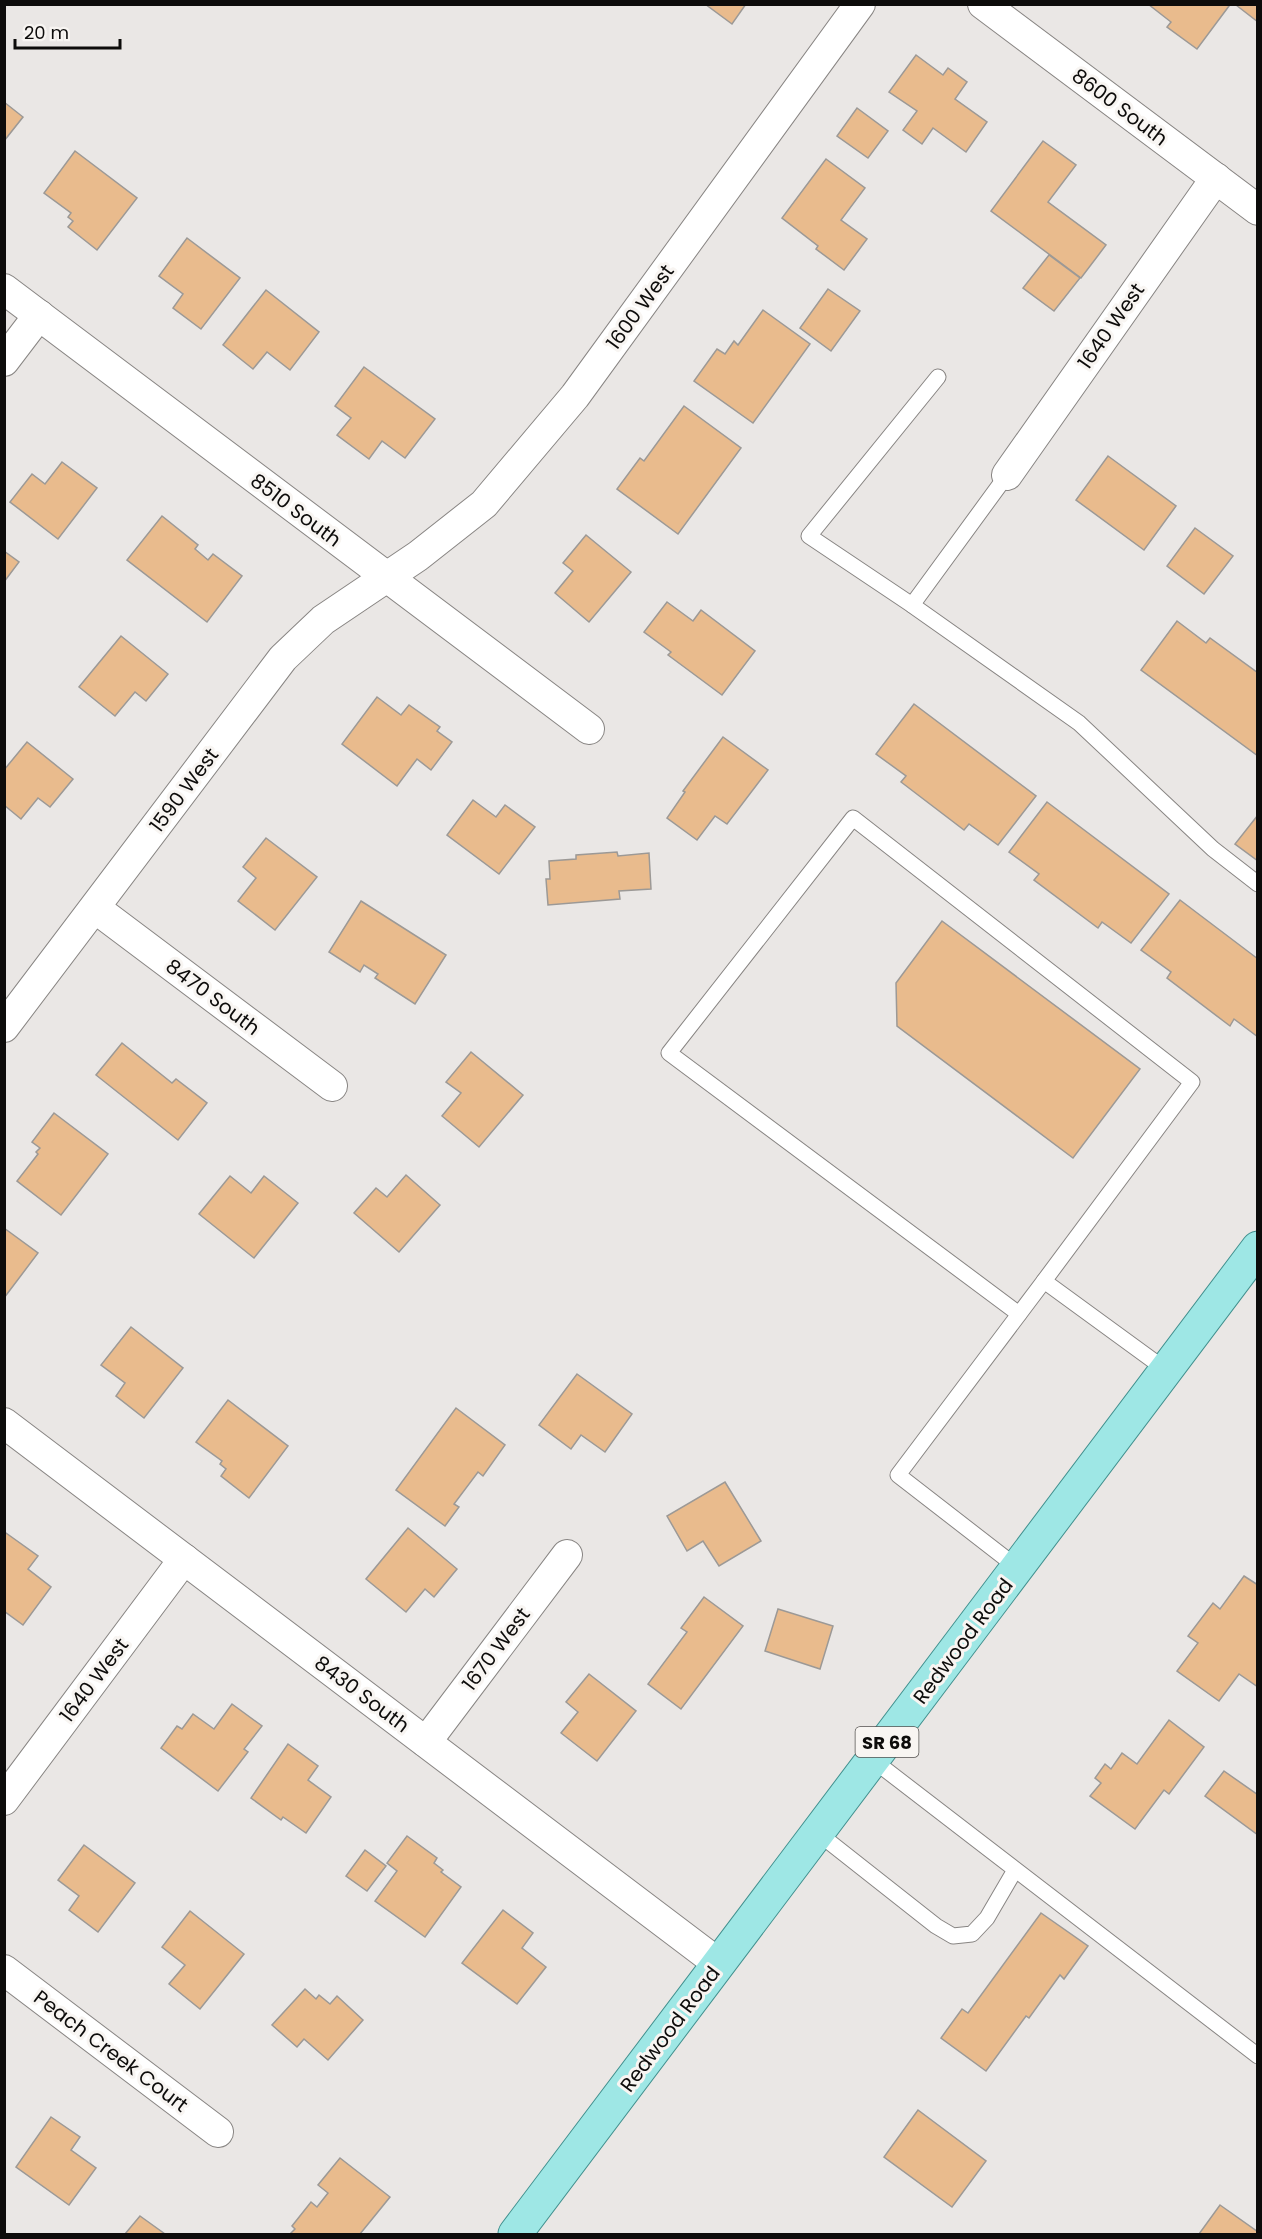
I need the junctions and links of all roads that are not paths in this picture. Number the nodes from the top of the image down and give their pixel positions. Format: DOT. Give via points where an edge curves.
graph roads {
  1 [pos="860,4"];
  2 [pos="982,4"];
  3 [pos="1216,178"];
  4 [pos="1257,210"];
  5 [pos="4,289"];
  6 [pos="39,315"];
  7 [pos="4,361"];
  8 [pos="938,377"];
  9 [pos="1007,475"];
  10 [pos="386,577"];
  11 [pos="912,605"];
  12 [pos="589,729"];
  13 [pos="1257,884"];
  14 [pos="95,908"];
  15 [pos="4,1027"];
  16 [pos="332,1086"];
  17 [pos="1257,1248"];
  18 [pos="1044,1281"];
  19 [pos="1019,1314"];
  20 [pos="1166,1370"];
  21 [pos="4,1423"];
  22 [pos="567,1555"];
  23 [pos="184,1559"];
  24 [pos="1018,1568"];
  25 [pos="426,1742"];
  26 [pos="873,1760"];
  27 [pos="4,1800"];
  28 [pos="818,1833"];
  29 [pos="1015,1870"];
  30 [pos="718,1964"];
  31 [pos="4,1970"];
  32 [pos="1257,2056"];
  33 [pos="218,2132"];
  34 [pos="515,2235"];
  1 -- 10 [label="street, 1600 West" via="575,396 484,504"];
  2 -- 3 [label="street, 8600 South"];
  3 -- 4 [label="street, 8600 South"];
  3 -- 9 [label="street, 1640 West"];
  5 -- 6 [label="street, 8510 South"];
  6 -- 7 [label="street"];
  6 -- 10 [label="street, 8510 South"];
  8 -- 11 [label="lane" via="809,536"];
  9 -- 11 [label="lane"];
  10 -- 12 [label="street, 8510 South"];
  10 -- 14 [label="street, 1590 West" via="323,620 283,658"];
  11 -- 13 [label="lane" via="1079,723 1213,849"];
  14 -- 15 [label="street, 1590 West"];
  14 -- 16 [label="street, 8470 South"];
  17 -- 20 [label="main road, Redwood Road / SR 68"];
  18 -- 19 [label="lane"];
  18 -- 19 [label="lane" via="1192,1082 853,818 669,1053"];
  18 -- 20 [label="lane"];
  19 -- 24 [label="lane" via="898,1476"];
  20 -- 24 [label="main road, Redwood Road / SR 68"];
  21 -- 23 [label="street, 8430 South"];
  22 -- 25 [label="street, 1670 West"];
  23 -- 25 [label="street, 8430 South"];
  23 -- 27 [label="street, 1640 West"];
  24 -- 26 [label="main road, Redwood Road / SR 68"];
  25 -- 30 [label="street, 8430 South"];
  26 -- 28 [label="main road, Redwood Road / SR 68"];
  26 -- 29 [label="lane"];
  28 -- 29 [label="lane" via="953,1936 972,1934 987,1918"];
  28 -- 30 [label="main road, Redwood Road / SR 68"];
  29 -- 32 [label="lane"];
  30 -- 34 [label="main road, Redwood Road / SR 68"];
  31 -- 33 [label="street, Peach Creek Court"];
}
